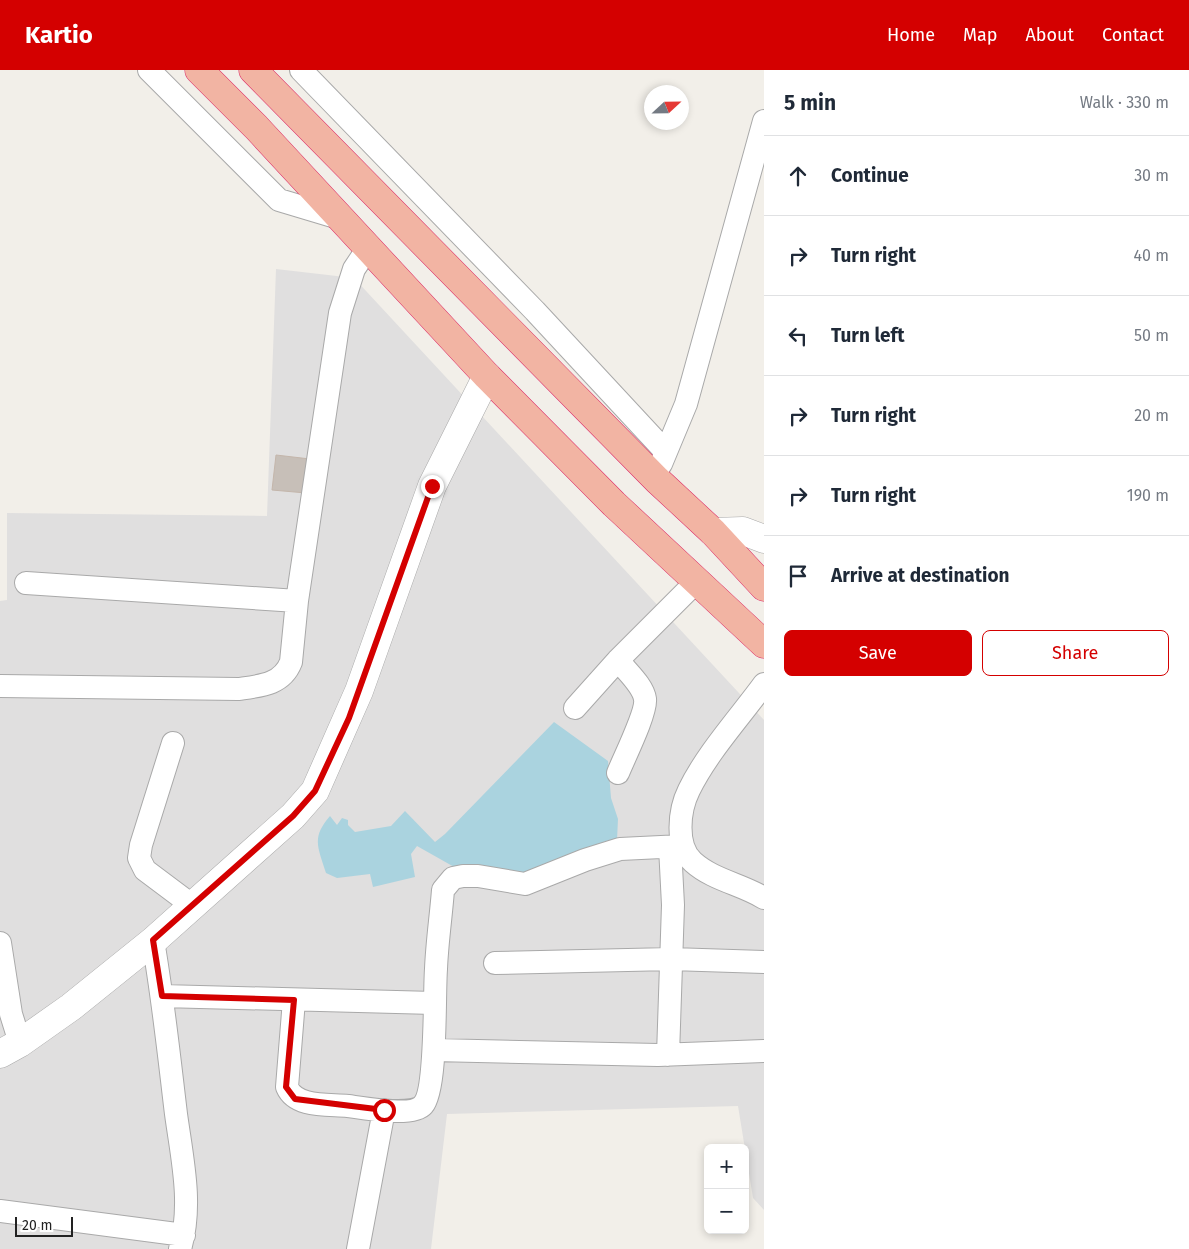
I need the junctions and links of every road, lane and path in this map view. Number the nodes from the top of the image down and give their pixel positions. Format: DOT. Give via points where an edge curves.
graph roads {
  1 [pos="149,70"];
  2 [pos="199,70"];
  3 [pos="253,70"];
  4 [pos="301,70"];
  5 [pos="764,121"];
  6 [pos="339,218"];
  7 [pos="368,248"];
  8 [pos="487,376"];
  9 [pos="665,451"];
  10 [pos="657,480"];
  11 [pos="713,532"];
  12 [pos="764,539"];
  13 [pos="698,580"];
  14 [pos="26,583"];
  15 [pos="764,586"];
  16 [pos="297,601"];
  17 [pos="764,644"];
  18 [pos="618,660"];
  19 [pos="764,684"];
  20 [pos="0,686"];
  21 [pos="575,708"];
  22 [pos="173,743"];
  23 [pos="618,773"];
  24 [pos="676,846"];
  25 [pos="764,898"];
  26 [pos="193,906"];
  27 [pos="153,940"];
  28 [pos="0,943"];
  29 [pos="671,959"];
  30 [pos="764,962"];
  31 [pos="495,963"];
  32 [pos="162,996"];
  33 [pos="294,1000"];
  34 [pos="434,1002"];
  35 [pos="10,1049"];
  36 [pos="434,1050"];
  37 [pos="764,1051"];
  38 [pos="668,1055"];
  39 [pos="384,1110"];
  40 [pos="0,1211"];
  41 [pos="182,1242"];
  42 [pos="358,1249"];
  1 -- 6 [label="street" via="279,200"];
  2 -- 6 [label="highway"];
  3 -- 10 [label="highway"];
  4 -- 9 [label="street" via="535,311"];
  5 -- 9 [label="street" via="686,404"];
  6 -- 7 [label="highway"];
  7 -- 8 [label="highway"];
  7 -- 16 [label="street" via="354,269 340,313"];
  8 -- 13 [label="highway" via="614,504"];
  8 -- 26 [label="street" via="432,486 349,718 315,791 293,816"];
  9 -- 10 [label="street"];
  10 -- 11 [label="highway"];
  11 -- 12 [label="street" via="743,532"];
  11 -- 15 [label="highway"];
  13 -- 17 [label="highway"];
  13 -- 18 [label="street"];
  14 -- 16 [label="street"];
  16 -- 20 [label="street" via="287,671 267,685 238,689"];
  18 -- 21 [label="street"];
  18 -- 23 [label="street" via="642,690 645,699"];
  19 -- 24 [label="street" via="689,790"];
  22 -- 26 [label="street" via="141,845 140,858 145,870"];
  24 -- 25 [label="street" via="709,874"];
  24 -- 29 [label="street"];
  24 -- 34 [label="street" via="620,849 525,884 478,876 453,878 443,890"];
  26 -- 27 [label="street"];
  27 -- 32 [label="street"];
  27 -- 35 [label="street" via="71,1007"];
  28 -- 35 [label="street" via="11,1014"];
  29 -- 30 [label="street"];
  29 -- 31 [label="street"];
  29 -- 38 [label="street"];
  32 -- 33 [label="street"];
  32 -- 41 [label="street" via="186,1195"];
  33 -- 34 [label="street"];
  33 -- 39 [label="street" via="286,1087 290,1095 310,1102"];
  34 -- 36 [label="street"];
  36 -- 38 [label="street"];
  36 -- 39 [label="street" via="428,1094 423,1105 416,1109"];
  37 -- 38 [label="street"];
  39 -- 42 [label="street"];
  40 -- 41 [label="street"];
}
